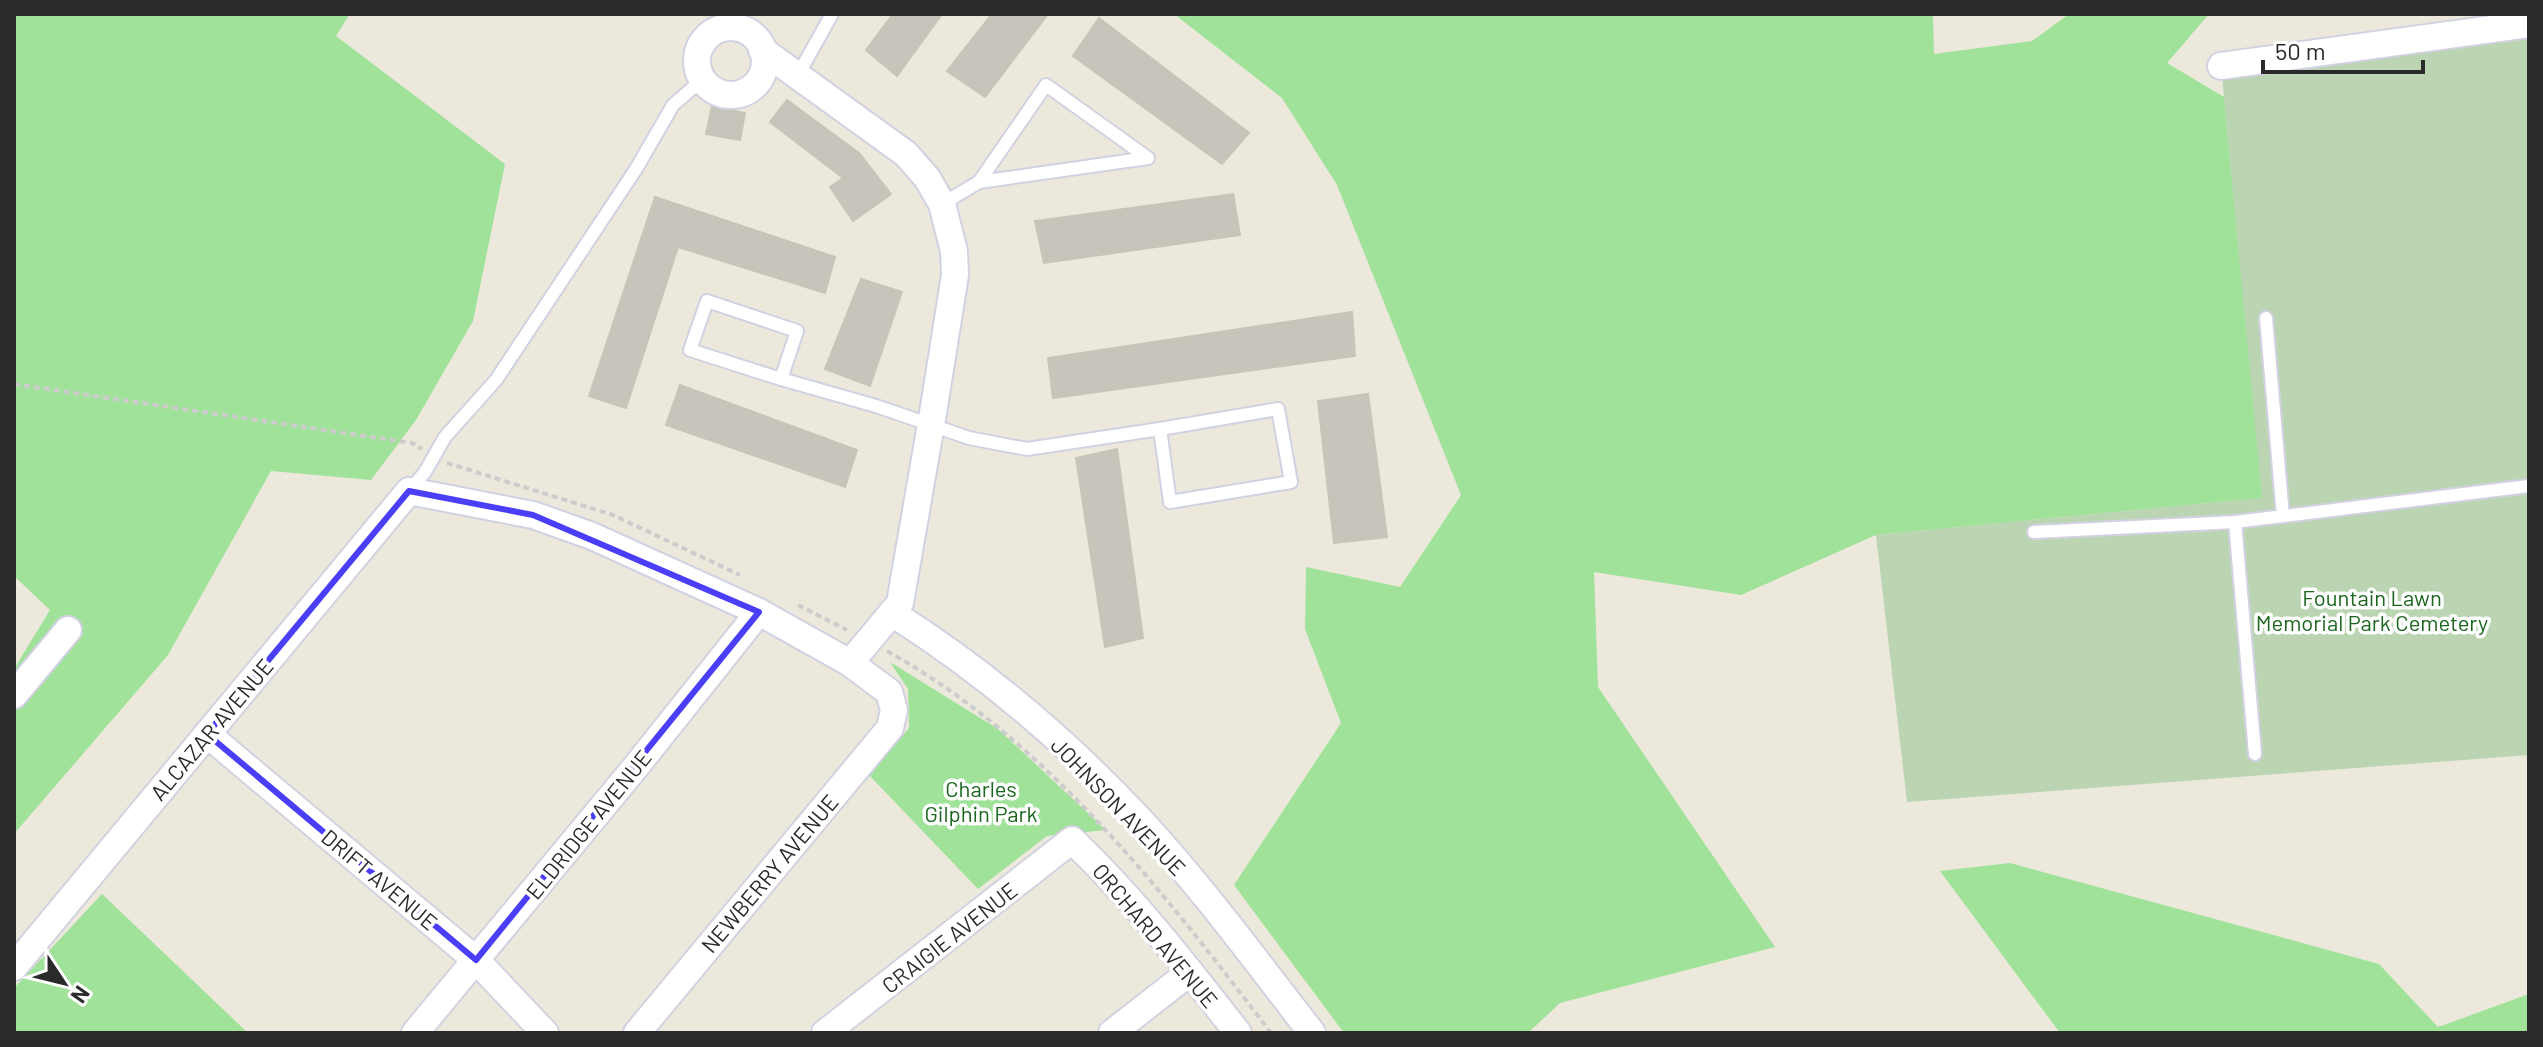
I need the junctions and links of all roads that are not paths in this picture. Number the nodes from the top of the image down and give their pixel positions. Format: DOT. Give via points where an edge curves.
graph roads {
  1 [pos="827,16"];
  2 [pos="2514,21"];
  3 [pos="762,50"];
  4 [pos="2221,66"];
  5 [pos="799,73"];
  6 [pos="703,79"];
  7 [pos="979,182"];
  8 [pos="942,204"];
  9 [pos="2266,318"];
  10 [pos="781,379"];
  11 [pos="931,427"];
  12 [pos="1160,429"];
  13 [pos="2529,486"];
  14 [pos="409,491"];
  15 [pos="2283,516"];
  16 [pos="2235,522"];
  17 [pos="2034,532"];
  18 [pos="759,612"];
  19 [pos="892,613"];
  20 [pos="68,630"];
  21 [pos="850,663"];
  22 [pos="14,695"];
  23 [pos="207,734"];
  24 [pos="2255,754"];
  25 [pos="1072,840"];
  26 [pos="476,960"];
  27 [pos="14,967"];
  28 [pos="1190,972"];
  29 [pos="415,1033"];
  30 [pos="545,1033"];
  31 [pos="637,1033"];
  32 [pos="825,1033"];
  33 [pos="1112,1033"];
  34 [pos="1238,1033"];
  35 [pos="1312,1033"];
  1 -- 5 [label="lane"];
  2 -- 4 [label="street"];
  3 -- 5 [label="street"];
  3 -- 6 [label="street" via="763,72 746,92 718,93"];
  3 -- 6 [label="street" via="759,39 742,29 716,30 699,49"];
  5 -- 8 [label="street" via="906,154"];
  6 -- 14 [label="lane" via="673,105 496,380 445,437"];
  7 -- 7 [label="lane" via="1071,169 1148,158 1046,85"];
  7 -- 8 [label="lane"];
  8 -- 11 [label="street" via="955,275"];
  9 -- 15 [label="lane"];
  10 -- 10 [label="lane" via="690,350 707,301 797,331"];
  10 -- 11 [label="lane"];
  11 -- 12 [label="lane" via="1027,449"];
  11 -- 19 [label="street" via="900,603"];
  12 -- 12 [label="lane" via="1278,409 1291,482 1170,502"];
  13 -- 15 [label="lane"];
  14 -- 18 [label="street" via="533,515"];
  14 -- 23 [label="street, ALCAZAR AVENUE"];
  15 -- 16 [label="lane"];
  16 -- 17 [label="lane"];
  16 -- 24 [label="lane"];
  18 -- 21 [label="street"];
  18 -- 26 [label="street, ELDRIDGE AVENUE"];
  19 -- 21 [label="street"];
  19 -- 35 [label="street, JOHNSON AVENUE" via="985,678 1138,818"];
  20 -- 22 [label="street"];
  21 -- 31 [label="street, NEWBERRY AVENUE" via="889,692 894,710 890,728"];
  23 -- 26 [label="street, DRIFT AVENUE"];
  23 -- 27 [label="street, ALCAZAR AVENUE"];
  25 -- 28 [label="street, ORCHARD AVENUE" via="1116,882"];
  25 -- 32 [label="street, CRAIGIE AVENUE"];
  26 -- 29 [label="street, ELDRIDGE AVENUE"];
  26 -- 30 [label="street, DRIFT AVENUE"];
  28 -- 33 [label="street"];
  28 -- 34 [label="street, ORCHARD AVENUE"];
}
